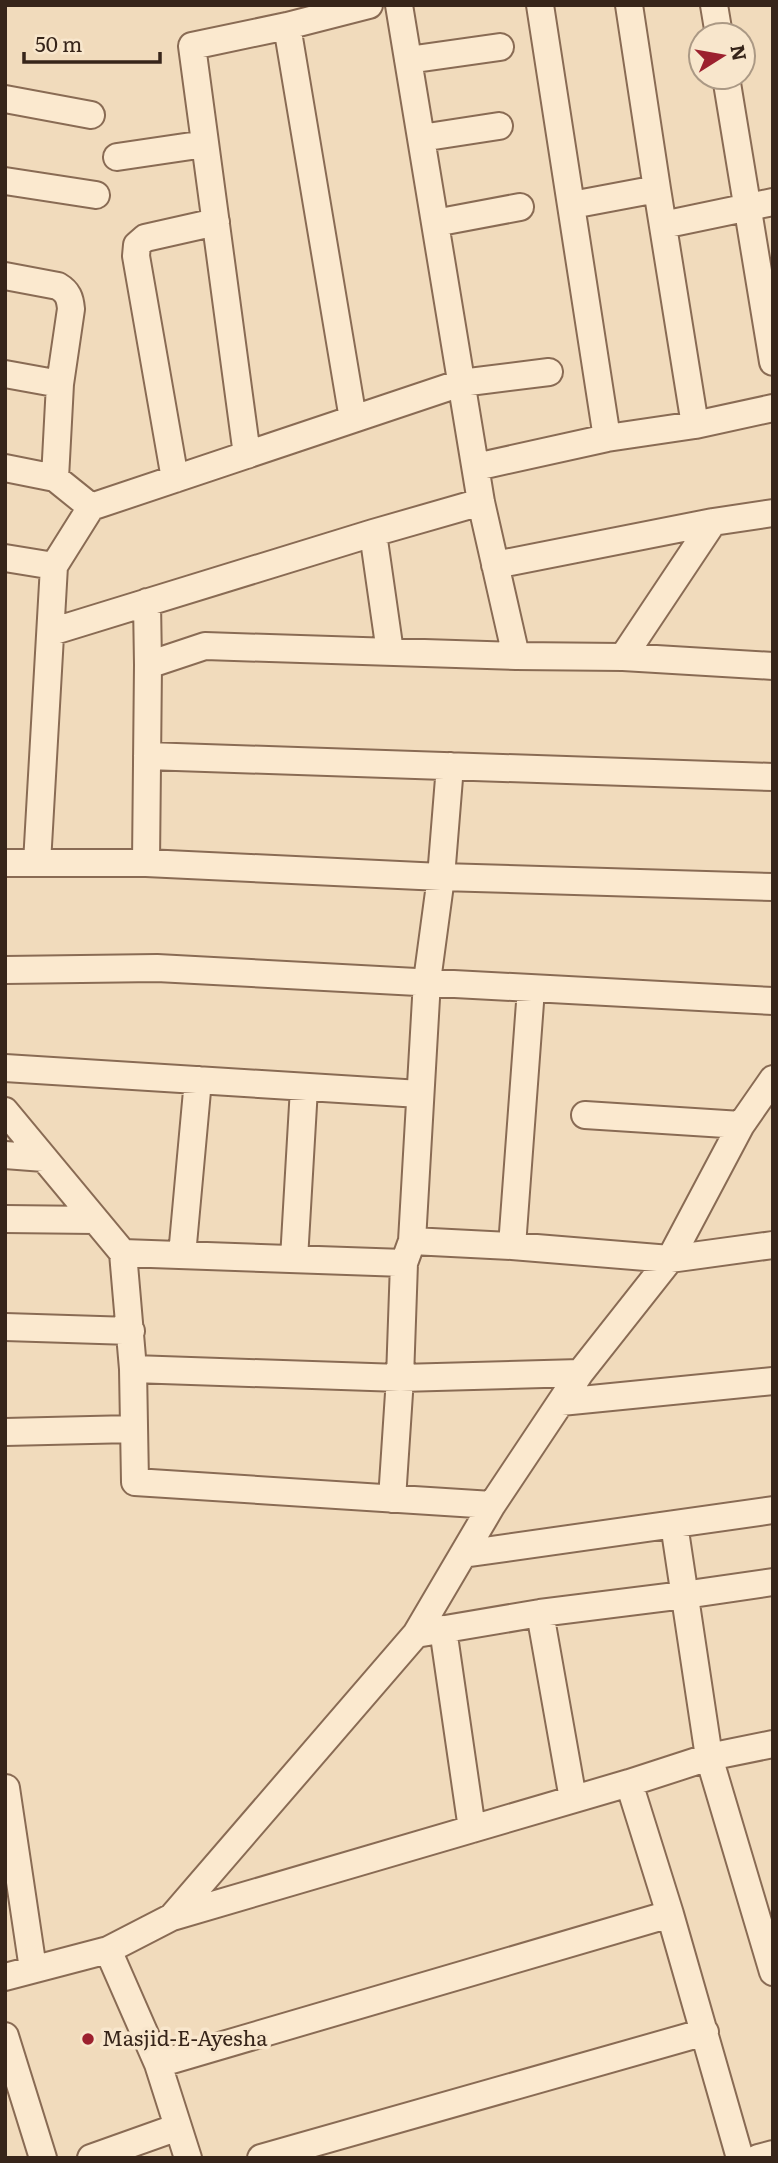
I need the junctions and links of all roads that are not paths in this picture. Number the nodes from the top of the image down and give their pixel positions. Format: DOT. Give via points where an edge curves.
graph roads {
  1 [pos="369,5"];
  2 [pos="399,5"];
  3 [pos="540,5"];
  4 [pos="629,5"];
  5 [pos="324,11"];
  6 [pos="287,26"];
  7 [pos="500,47"];
  8 [pos="408,60"];
  9 [pos="730,91"];
  10 [pos="5,99"];
  11 [pos="91,115"];
  12 [pos="499,126"];
  13 [pos="421,138"];
  14 [pos="205,144"];
  15 [pos="117,157"];
  16 [pos="5,181"];
  17 [pos="657,190"];
  18 [pos="96,195"];
  19 [pos="760,204"];
  20 [pos="572,205"];
  21 [pos="520,207"];
  22 [pos="216,222"];
  23 [pos="435,223"];
  24 [pos="663,225"];
  25 [pos="764,259"];
  26 [pos="5,276"];
  27 [pos="773,362"];
  28 [pos="549,372"];
  29 [pos="5,374"];
  30 [pos="461,383"];
  31 [pos="60,384"];
  32 [pos="773,408"];
  33 [pos="353,419"];
  34 [pos="695,425"];
  35 [pos="607,438"];
  36 [pos="247,455"];
  37 [pos="476,467"];
  38 [pos="5,468"];
  39 [pos="55,478"];
  40 [pos="175,479"];
  41 [pos="481,502"];
  42 [pos="91,507"];
  43 [pos="773,513"];
  44 [pos="713,522"];
  45 [pos="373,533"];
  46 [pos="5,558"];
  47 [pos="495,565"];
  48 [pos="54,566"];
  49 [pos="147,602"];
  50 [pos="51,632"];
  51 [pos="390,652"];
  52 [pos="516,656"];
  53 [pos="623,657"];
  54 [pos="769,660"];
  55 [pos="148,664"];
  56 [pos="147,756"];
  57 [pos="450,766"];
  58 [pos="773,777"];
  59 [pos="5,863"];
  60 [pos="37,863"];
  61 [pos="146,863"];
  62 [pos="441,877"];
  63 [pos="773,887"];
  64 [pos="5,971"];
  65 [pos="427,982"];
  66 [pos="531,989"];
  67 [pos="773,1001"];
  68 [pos="5,1068"];
  69 [pos="773,1079"];
  70 [pos="198,1080"];
  71 [pos="304,1088"];
  72 [pos="420,1094"];
  73 [pos="5,1111"];
  74 [pos="585,1115"];
  75 [pos="741,1125"];
  76 [pos="5,1155"];
  77 [pos="44,1158"];
  78 [pos="5,1219"];
  79 [pos="95,1220"];
  80 [pos="773,1245"];
  81 [pos="512,1246"];
  82 [pos="408,1252"];
  83 [pos="123,1253"];
  84 [pos="182,1255"];
  85 [pos="295,1259"];
  86 [pos="670,1259"];
  87 [pos="5,1327"];
  88 [pos="131,1331"];
  89 [pos="134,1369"];
  90 [pos="580,1373"];
  91 [pos="400,1378"];
  92 [pos="773,1381"];
  93 [pos="561,1402"];
  94 [pos="133,1429"];
  95 [pos="5,1432"];
  96 [pos="392,1499"];
  97 [pos="492,1505"];
  98 [pos="773,1510"];
  99 [pos="674,1524"];
  100 [pos="463,1554"];
  101 [pos="773,1582"];
  102 [pos="684,1595"];
  103 [pos="540,1613"];
  104 [pos="443,1629"];
  105 [pos="416,1634"];
  106 [pos="773,1744"];
  107 [pos="709,1757"];
  108 [pos="629,1783"];
  109 [pos="6,1788"];
  110 [pos="573,1799"];
  111 [pos="472,1829"];
  112 [pos="670,1914"];
  113 [pos="172,1917"];
  114 [pos="108,1950"];
  115 [pos="33,1969"];
  116 [pos="773,1972"];
  117 [pos="5,1977"];
  118 [pos="705,2032"];
  119 [pos="5,2036"];
  120 [pos="158,2064"];
  121 [pos="178,2127"];
  122 [pos="773,2154"];
  123 [pos="43,2158"];
  124 [pos="91,2158"];
  125 [pos="188,2158"];
  126 [pos="261,2158"];
  127 [pos="740,2158"];
  128 [pos="758,2158"];
  1 -- 5 [label="street"];
  2 -- 8 [label="street"];
  3 -- 20 [label="street"];
  4 -- 17 [label="street"];
  5 -- 6 [label="street"];
  6 -- 14 [label="street" via="192,46"];
  6 -- 33 [label="street"];
  7 -- 8 [label="street"];
  8 -- 13 [label="street"];
  9 -- 19 [label="street"];
  10 -- 11 [label="street"];
  12 -- 13 [label="street"];
  13 -- 23 [label="street"];
  14 -- 15 [label="street"];
  14 -- 22 [label="street"];
  16 -- 18 [label="street"];
  17 -- 20 [label="street"];
  17 -- 24 [label="street"];
  19 -- 24 [label="street"];
  19 -- 25 [label="street"];
  20 -- 35 [label="street"];
  21 -- 23 [label="street"];
  22 -- 36 [label="street"];
  22 -- 40 [label="street" via="154,235 137,245"];
  23 -- 30 [label="street"];
  24 -- 34 [label="street"];
  25 -- 27 [label="street"];
  26 -- 31 [label="street" via="58,286 70,299"];
  28 -- 30 [label="street"];
  29 -- 31 [label="street"];
  30 -- 33 [label="street"];
  30 -- 37 [label="street"];
  31 -- 39 [label="street"];
  32 -- 34 [label="street"];
  33 -- 36 [label="street"];
  34 -- 35 [label="street"];
  35 -- 37 [label="street"];
  36 -- 40 [label="street"];
  37 -- 41 [label="street"];
  38 -- 39 [label="street"];
  39 -- 42 [label="street"];
  40 -- 42 [label="street"];
  41 -- 45 [label="street"];
  41 -- 47 [label="street"];
  42 -- 48 [label="street"];
  43 -- 44 [label="street"];
  44 -- 47 [label="street"];
  44 -- 53 [label="street"];
  45 -- 49 [label="street"];
  45 -- 51 [label="street"];
  46 -- 48 [label="street"];
  47 -- 52 [label="street"];
  48 -- 50 [label="street"];
  49 -- 50 [label="street"];
  49 -- 55 [label="street"];
  50 -- 60 [label="street"];
  51 -- 52 [label="street"];
  51 -- 55 [label="street" via="205,646"];
  52 -- 53 [label="street"];
  53 -- 54 [label="street"];
  55 -- 56 [label="street"];
  56 -- 57 [label="street"];
  56 -- 61 [label="street"];
  57 -- 58 [label="street"];
  57 -- 62 [label="street"];
  59 -- 60 [label="street"];
  60 -- 61 [label="street"];
  61 -- 62 [label="street"];
  62 -- 63 [label="street"];
  62 -- 65 [label="street"];
  64 -- 65 [label="street" via="157,968"];
  65 -- 66 [label="street"];
  65 -- 72 [label="street"];
  66 -- 67 [label="street"];
  66 -- 81 [label="street"];
  68 -- 70 [label="street"];
  69 -- 75 [label="street"];
  70 -- 71 [label="street"];
  70 -- 84 [label="street"];
  71 -- 72 [label="street"];
  71 -- 85 [label="street"];
  72 -- 82 [label="street"];
  73 -- 77 [label="street"];
  74 -- 75 [label="street"];
  75 -- 86 [label="street"];
  76 -- 77 [label="street"];
  77 -- 79 [label="street"];
  78 -- 79 [label="street"];
  79 -- 83 [label="street"];
  80 -- 86 [label="street"];
  81 -- 82 [label="street"];
  81 -- 86 [label="street"];
  82 -- 85 [label="street"];
  82 -- 91 [label="street"];
  83 -- 84 [label="street"];
  83 -- 88 [label="street"];
  84 -- 85 [label="street"];
  86 -- 90 [label="street"];
  87 -- 88 [label="street"];
  88 -- 89 [label="street"];
  89 -- 91 [label="street"];
  89 -- 94 [label="street"];
  90 -- 91 [label="street"];
  90 -- 93 [label="street"];
  91 -- 96 [label="street"];
  92 -- 93 [label="street"];
  93 -- 97 [label="street"];
  94 -- 95 [label="street"];
  94 -- 96 [label="street" via="135,1482"];
  96 -- 97 [label="street"];
  97 -- 100 [label="street"];
  98 -- 99 [label="street"];
  99 -- 100 [label="street"];
  99 -- 102 [label="street"];
  100 -- 105 [label="street"];
  101 -- 102 [label="street"];
  102 -- 103 [label="street"];
  102 -- 107 [label="street"];
  103 -- 104 [label="street"];
  103 -- 110 [label="street"];
  104 -- 105 [label="street"];
  104 -- 111 [label="street"];
  105 -- 113 [label="street"];
  106 -- 107 [label="street"];
  107 -- 108 [label="street"];
  107 -- 116 [label="street"];
  108 -- 110 [label="street"];
  108 -- 112 [label="street"];
  109 -- 115 [label="street"];
  110 -- 111 [label="street"];
  111 -- 113 [label="street"];
  112 -- 118 [label="street"];
  112 -- 120 [label="street"];
  113 -- 114 [label="street"];
  114 -- 115 [label="street"];
  114 -- 120 [label="street"];
  115 -- 117 [label="street"];
  118 -- 126 [label="street"];
  118 -- 127 [label="street"];
  119 -- 123 [label="street"];
  120 -- 121 [label="street"];
  121 -- 124 [label="street"];
  121 -- 125 [label="street"];
  122 -- 128 [label="street"];
}
